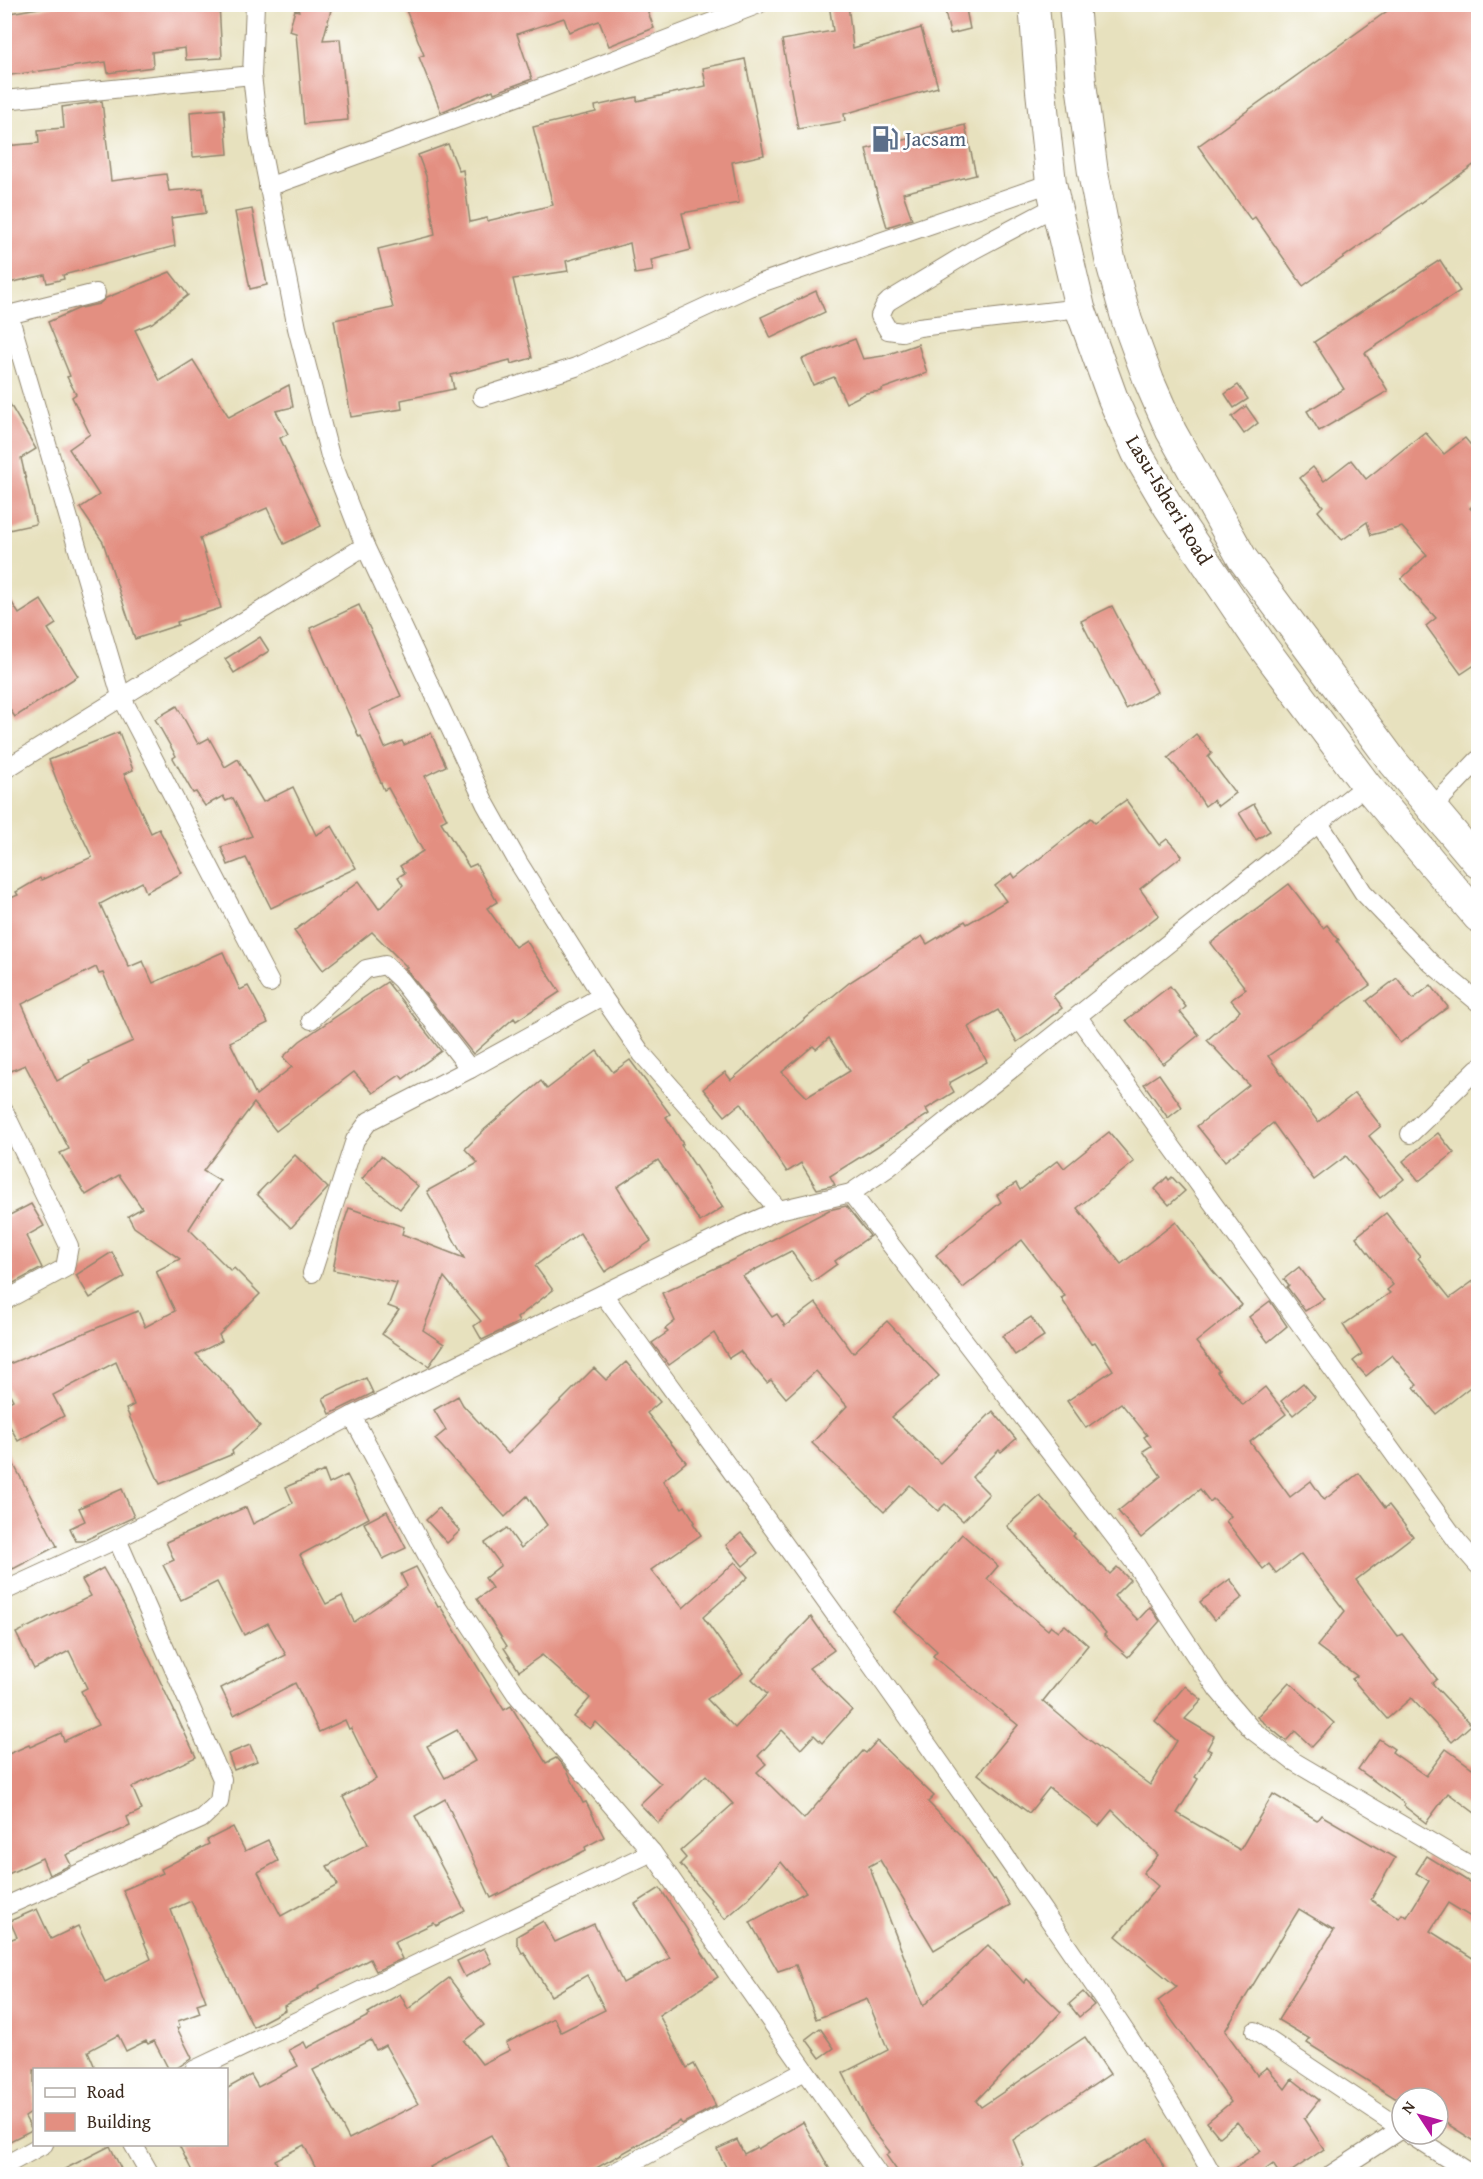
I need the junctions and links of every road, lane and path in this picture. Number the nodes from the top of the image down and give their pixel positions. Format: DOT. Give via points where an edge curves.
graph roads {
  1 [pos="255,4"];
  2 [pos="759,4"];
  3 [pos="1034,4"];
  4 [pos="1074,4"];
  5 [pos="252,75"];
  6 [pos="4,100"];
  7 [pos="268,187"];
  8 [pos="1053,194"];
  9 [pos="96,293"];
  10 [pos="1080,308"];
  11 [pos="7,315"];
  12 [pos="482,396"];
  13 [pos="365,546"];
  14 [pos="121,696"];
  15 [pos="1479,760"];
  16 [pos="7,764"];
  17 [pos="1366,785"];
  18 [pos="1432,808"];
  19 [pos="1319,823"];
  20 [pos="1479,863"];
  21 [pos="1479,917"];
  22 [pos="270,983"];
  23 [pos="602,996"];
  24 [pos="1479,1002"];
  25 [pos="1078,1017"];
  26 [pos="312,1020"];
  27 [pos="1479,1068"];
  28 [pos="470,1069"];
  29 [pos="4,1110"];
  30 [pos="1410,1134"];
  31 [pos="851,1193"];
  32 [pos="779,1210"];
  33 [pos="312,1273"];
  34 [pos="603,1294"];
  35 [pos="4,1301"];
  36 [pos="352,1416"];
  37 [pos="117,1539"];
  38 [pos="1479,1565"];
  39 [pos="4,1591"];
  40 [pos="652,1852"];
  41 [pos="1479,1870"];
  42 [pos="4,1907"];
  43 [pos="1255,2031"];
  44 [pos="198,2068"];
  45 [pos="805,2071"];
  46 [pos="1390,2122"];
  47 [pos="1390,2140"];
  48 [pos="42,2146"];
  49 [pos="134,2146"];
  50 [pos="1427,2146"];
  51 [pos="4,2166"];
  52 [pos="150,2175"];
  53 [pos="612,2175"];
  54 [pos="878,2175"];
  55 [pos="1212,2175"];
  56 [pos="1332,2175"];
  57 [pos="1472,2175"];
  1 -- 5 [label="street"];
  2 -- 7 [label="street"];
  3 -- 8 [label="main road, Lasu-Isheri Road"];
  4 -- 18 [label="main road, Lasu-Isheri Road" via="1093,172 1110,259 1127,321 1171,431 1242,558 1393,762"];
  5 -- 6 [label="street"];
  5 -- 7 [label="street"];
  7 -- 13 [label="street" via="297,328 330,456"];
  8 -- 10 [label="main road, Lasu-Isheri Road"];
  8 -- 10 [label="street" via="973,250 889,301 880,316 888,330 902,332"];
  8 -- 12 [label="street" via="749,287 576,368"];
  9 -- 11 [label="street"];
  10 -- 17 [label="main road, Lasu-Isheri Road" via="1113,399 1137,453 1168,506 1263,647"];
  11 -- 14 [label="street"];
  13 -- 14 [label="street"];
  13 -- 23 [label="street" via="485,803"];
  14 -- 16 [label="street"];
  14 -- 22 [label="street"];
  15 -- 18 [label="street"];
  17 -- 19 [label="street"];
  17 -- 21 [label="main road, Lasu-Isheri Road"];
  18 -- 20 [label="main road, Lasu-Isheri Road"];
  19 -- 24 [label="street" via="1363,892 1431,963"];
  19 -- 25 [label="street"];
  23 -- 28 [label="street"];
  23 -- 32 [label="street" via="642,1054"];
  25 -- 31 [label="street"];
  25 -- 38 [label="street" via="1457,1541"];
  26 -- 28 [label="street" via="366,969 385,965"];
  27 -- 30 [label="street"];
  28 -- 33 [label="street" via="369,1121 356,1140"];
  29 -- 35 [label="street" via="69,1246 65,1268"];
  31 -- 32 [label="street"];
  31 -- 41 [label="street" via="1134,1562 1218,1690 1252,1730 1293,1761"];
  32 -- 34 [label="street"];
  34 -- 36 [label="street"];
  34 -- 55 [label="street" via="907,1714 1131,2040"];
  36 -- 37 [label="street"];
  36 -- 40 [label="street" via="440,1579 516,1694"];
  37 -- 39 [label="street"];
  37 -- 42 [label="street" via="222,1779 219,1802 201,1819"];
  40 -- 44 [label="street"];
  40 -- 45 [label="street"];
  43 -- 46 [label="street"];
  45 -- 53 [label="street"];
  45 -- 54 [label="street"];
  47 -- 56 [label="street"];
  48 -- 51 [label="street"];
  49 -- 52 [label="street"];
  50 -- 57 [label="street"];
}
